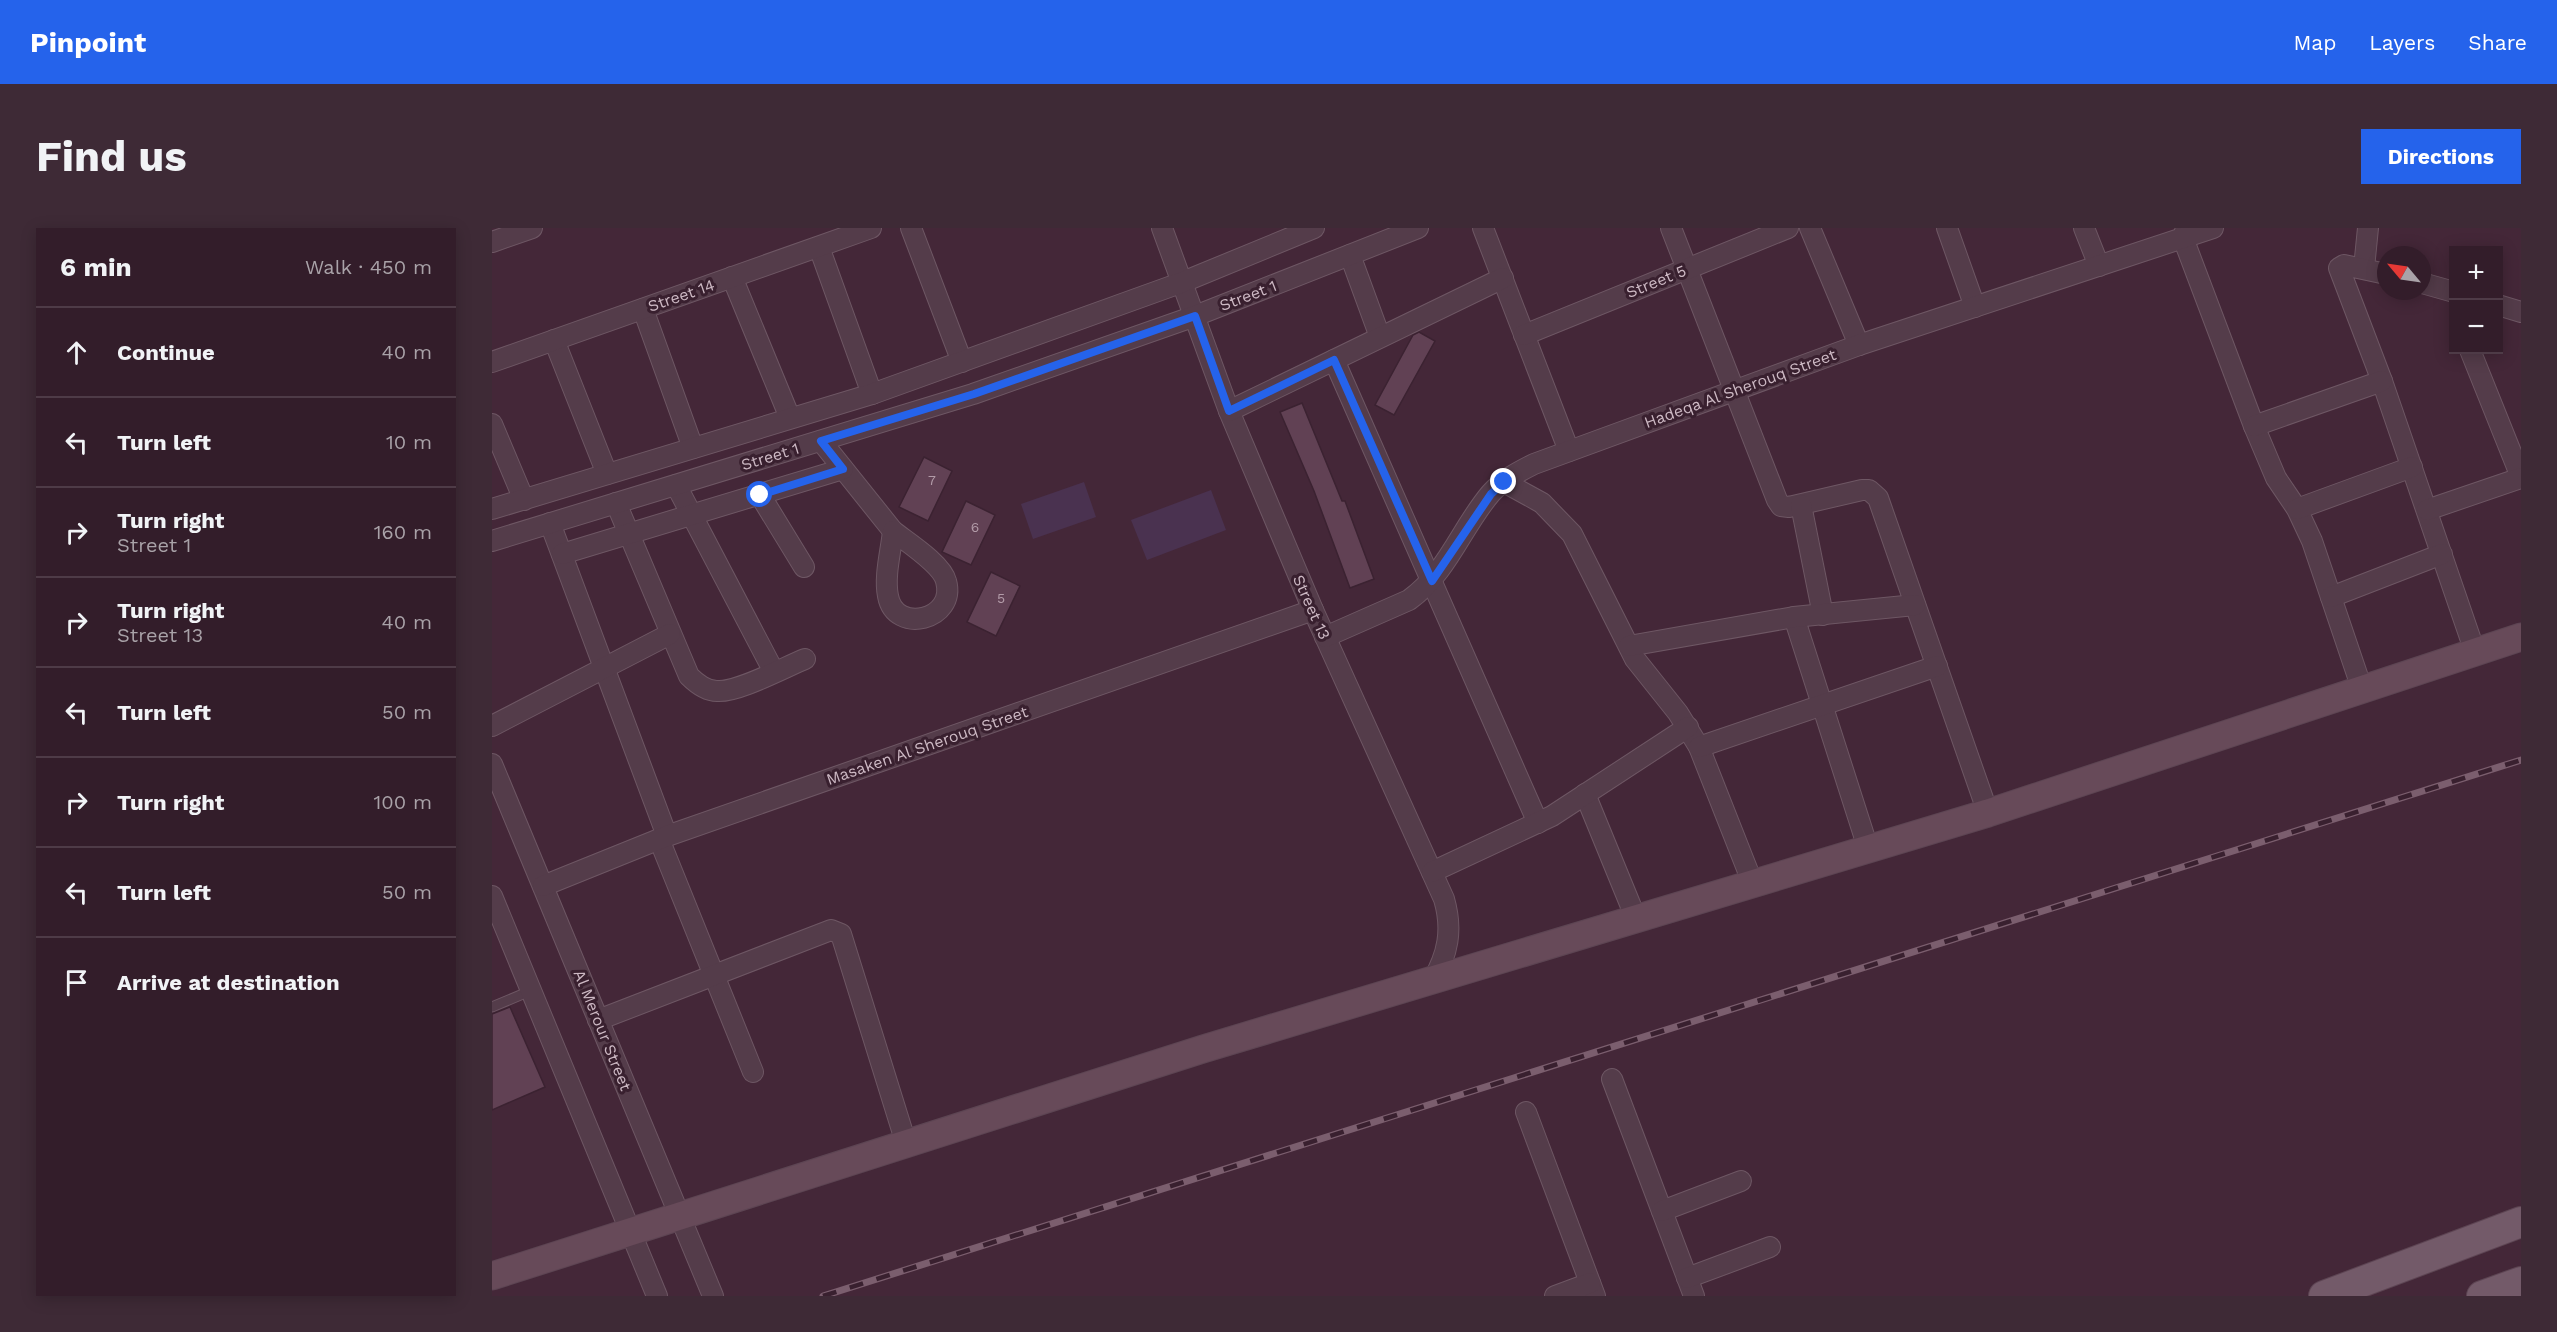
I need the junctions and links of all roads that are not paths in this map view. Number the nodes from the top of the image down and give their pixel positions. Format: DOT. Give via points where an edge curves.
graph roads {
  1 [pos="532,228"];
  2 [pos="871,228"];
  3 [pos="911,228"];
  4 [pos="1162,228"];
  5 [pos="1314,228"];
  6 [pos="1418,228"];
  7 [pos="1484,228"];
  8 [pos="1671,228"];
  9 [pos="1788,228"];
  10 [pos="1810,228"];
  11 [pos="1947,228"];
  12 [pos="2084,228"];
  13 [pos="2213,228"];
  14 [pos="2368,228"];
  15 [pos="2185,233"];
  16 [pos="492,242"];
  17 [pos="819,247"];
  18 [pos="1350,255"];
  19 [pos="2099,266"];
  20 [pos="2364,268"];
  21 [pos="1688,269"];
  22 [pos="2377,272"];
  23 [pos="732,277"];
  24 [pos="1503,278"];
  25 [pos="1183,282"];
  26 [pos="2431,285"];
  27 [pos="2449,290"];
  28 [pos="2503,306"];
  29 [pos="1975,307"];
  30 [pos="643,309"];
  31 [pos="2521,312"];
  32 [pos="1195,316"];
  33 [pos="1524,335"];
  34 [pos="1380,337"];
  35 [pos="554,340"];
  36 [pos="1859,345"];
  37 [pos="2472,354"];
  38 [pos="1334,360"];
  39 [pos="492,362"];
  40 [pos="962,362"];
  41 [pos="2382,381"];
  42 [pos="1735,389"];
  43 [pos="872,394"];
  44 [pos="1229,411"];
  45 [pos="790,418"];
  46 [pos="492,424"];
  47 [pos="2253,426"];
  48 [pos="821,441"];
  49 [pos="693,448"];
  50 [pos="1569,451"];
  51 [pos="2412,467"];
  52 [pos="843,469"];
  53 [pos="607,474"];
  54 [pos="2521,478"];
  55 [pos="1504,482"];
  56 [pos="676,485"];
  57 [pos="760,495"];
  58 [pos="524,500"];
  59 [pos="616,503"];
  60 [pos="1801,505"];
  61 [pos="492,509"];
  62 [pos="2297,509"];
  63 [pos="2427,510"];
  64 [pos="692,515"];
  65 [pos="550,523"];
  66 [pos="893,531"];
  67 [pos="628,534"];
  68 [pos="492,541"];
  69 [pos="562,554"];
  70 [pos="2442,554"];
  71 [pos="804,567"];
  72 [pos="1432,581"];
  73 [pos="2331,597"];
  74 [pos="1915,605"];
  75 [pos="1313,610"];
  76 [pos="1822,615"];
  77 [pos="1794,617"];
  78 [pos="670,634"];
  79 [pos="1325,638"];
  80 [pos="2521,638"];
  81 [pos="1629,646"];
  82 [pos="2475,652"];
  83 [pos="806,659"];
  84 [pos="1937,666"];
  85 [pos="605,670"];
  86 [pos="774,672"];
  87 [pos="2362,689"];
  88 [pos="1822,706"];
  89 [pos="492,726"];
  90 [pos="1688,727"];
  91 [pos="1699,747"];
  92 [pos="492,764"];
  93 [pos="1585,794"];
  94 [pos="1988,813"];
  95 [pos="1538,823"];
  96 [pos="663,837"];
  97 [pos="1868,848"];
  98 [pos="1432,872"];
  99 [pos="1753,884"];
  100 [pos="543,886"];
  101 [pos="493,898"];
  102 [pos="1637,921"];
  103 [pos="714,975"];
  104 [pos="1432,982"];
  105 [pos="530,991"];
  106 [pos="492,1007"];
  107 [pos="598,1020"];
  108 [pos="753,1071"];
  109 [pos="1612,1079"];
  110 [pos="1526,1112"];
  111 [pos="906,1143"];
  112 [pos="1741,1181"];
  113 [pos="1662,1211"];
  114 [pos="680,1216"];
  115 [pos="2521,1222"];
  116 [pos="630,1232"];
  117 [pos="1770,1247"];
  118 [pos="492,1276"];
  119 [pos="2521,1282"];
  120 [pos="1690,1287"];
  121 [pos="1592,1290"];
  122 [pos="657,1296"];
  123 [pos="713,1296"];
  124 [pos="1555,1296"];
  125 [pos="2324,1296"];
  126 [pos="2482,1296"];
  1 -- 16 [label="street"];
  2 -- 17 [label="street, Street 14"];
  3 -- 40 [label="street"];
  4 -- 25 [label="street, Street 13"];
  5 -- 25 [label="street, Street 1"];
  6 -- 18 [label="street, Street 1"];
  7 -- 24 [label="street"];
  8 -- 21 [label="street"];
  9 -- 21 [label="street, Street 5"];
  10 -- 36 [label="street"];
  11 -- 29 [label="street"];
  12 -- 19 [label="street"];
  13 -- 15 [label="street, Hadeqa Al Sherouq Street"];
  14 -- 20 [label="street"];
  15 -- 19 [label="street, Hadeqa Al Sherouq Street"];
  15 -- 47 [label="street"];
  17 -- 23 [label="street, Street 14"];
  17 -- 43 [label="street"];
  18 -- 32 [label="street, Street 1"];
  18 -- 34 [label="street"];
  19 -- 29 [label="street, Hadeqa Al Sherouq Street"];
  20 -- 22 [label="street"];
  20 -- 41 [label="street" via="2339,268"];
  21 -- 33 [label="street, Street 5"];
  21 -- 42 [label="street"];
  23 -- 30 [label="street, Street 14"];
  23 -- 45 [label="street"];
  24 -- 33 [label="street"];
  24 -- 34 [label="street"];
  25 -- 32 [label="street, Street 13"];
  25 -- 40 [label="street, Street 1"];
  26 -- 27 [label="street"];
  28 -- 31 [label="street"];
  29 -- 36 [label="street, Hadeqa Al Sherouq Street"];
  30 -- 35 [label="street, Street 14"];
  30 -- 49 [label="street"];
  32 -- 44 [label="street, Street 13"];
  32 -- 48 [label="street, Street 1" via="974,394"];
  33 -- 50 [label="street"];
  34 -- 38 [label="street"];
  35 -- 39 [label="street, Street 14"];
  35 -- 53 [label="street"];
  36 -- 42 [label="street, Hadeqa Al Sherouq Street"];
  37 -- 54 [label="street"];
  38 -- 44 [label="street"];
  38 -- 72 [label="street"];
  40 -- 43 [label="street, Street 1"];
  41 -- 47 [label="street"];
  41 -- 51 [label="street"];
  42 -- 50 [label="street, Hadeqa Al Sherouq Street"];
  42 -- 60 [label="street" via="1777,500 1781,506"];
  43 -- 45 [label="street, Street 1"];
  44 -- 75 [label="street, Street 13"];
  45 -- 49 [label="street, Street 1"];
  46 -- 58 [label="street"];
  47 -- 62 [label="street" via="2276,478"];
  48 -- 52 [label="street"];
  48 -- 56 [label="street, Street 1"];
  49 -- 53 [label="street, Street 1"];
  50 -- 55 [label="street, Hadeqa Al Sherouq Street" via="1534,464"];
  51 -- 62 [label="street"];
  51 -- 63 [label="street"];
  52 -- 57 [label="street"];
  52 -- 66 [label="street"];
  53 -- 58 [label="street, Street 1"];
  54 -- 63 [label="street"];
  55 -- 72 [label="street, Hadeqa Al Sherouq Street" via="1491,494"];
  55 -- 81 [label="street" via="1542,503 1572,534"];
  56 -- 59 [label="street, Street 1"];
  56 -- 64 [label="street"];
  57 -- 64 [label="street"];
  57 -- 71 [label="street"];
  58 -- 61 [label="street, Street 1"];
  59 -- 65 [label="street, Street 1"];
  59 -- 67 [label="street"];
  60 -- 74 [label="street" via="1862,490 1875,494"];
  60 -- 76 [label="street"];
  62 -- 73 [label="street"];
  63 -- 70 [label="street"];
  64 -- 67 [label="street"];
  64 -- 86 [label="street"];
  65 -- 68 [label="street, Street 1"];
  65 -- 69 [label="street"];
  67 -- 69 [label="street"];
  67 -- 78 [label="street"];
  69 -- 85 [label="street"];
  70 -- 73 [label="street"];
  70 -- 82 [label="street"];
  72 -- 79 [label="street, Hadeqa Al Sherouq Street" via="1409,600"];
  72 -- 95 [label="street"];
  73 -- 87 [label="street"];
  74 -- 76 [label="street"];
  74 -- 84 [label="street"];
  75 -- 79 [label="street, Street 13"];
  75 -- 96 [label="street, Masaken Al Sherouq Street"];
  76 -- 77 [label="street"];
  77 -- 81 [label="street"];
  77 -- 88 [label="street"];
  78 -- 85 [label="street"];
  78 -- 86 [label="street" via="689,676 707,689 729,690"];
  79 -- 98 [label="street, Street 13"];
  80 -- 82 [label="street"];
  81 -- 90 [label="street"];
  82 -- 87 [label="street"];
  83 -- 86 [label="street"];
  84 -- 88 [label="street"];
  84 -- 94 [label="street"];
  85 -- 89 [label="street"];
  85 -- 96 [label="street"];
  87 -- 94 [label="street"];
  88 -- 91 [label="street"];
  88 -- 97 [label="street"];
  90 -- 91 [label="street"];
  90 -- 93 [label="street"];
  91 -- 99 [label="street"];
  92 -- 100 [label="street, Al Merour Street"];
  93 -- 95 [label="street"];
  93 -- 102 [label="street"];
  94 -- 97 [label="street"];
  95 -- 98 [label="street"];
  96 -- 100 [label="street, Masaken Al Sherouq Street"];
  96 -- 103 [label="street"];
  97 -- 99 [label="street"];
  98 -- 104 [label="street, Street 13" via="1444,899 1449,932 1447,949"];
  99 -- 102 [label="street"];
  100 -- 107 [label="street, Al Merour Street"];
  101 -- 105 [label="street"];
  102 -- 104 [label="street"];
  103 -- 107 [label="street"];
  103 -- 108 [label="street"];
  103 -- 111 [label="street" via="831,930 841,934"];
  104 -- 111 [label="street"];
  105 -- 106 [label="lane"];
  105 -- 116 [label="street"];
  107 -- 114 [label="street, Al Merour Street"];
  109 -- 113 [label="street"];
  110 -- 121 [label="street"];
  111 -- 114 [label="street"];
  112 -- 113 [label="street"];
  113 -- 120 [label="street"];
  114 -- 116 [label="street"];
  114 -- 123 [label="street, Al Merour Street"];
  115 -- 125 [label="main road"];
  116 -- 118 [label="street"];
  116 -- 122 [label="street"];
  117 -- 120 [label="street"];
  119 -- 126 [label="main road"];
  121 -- 124 [label="street"];
}
